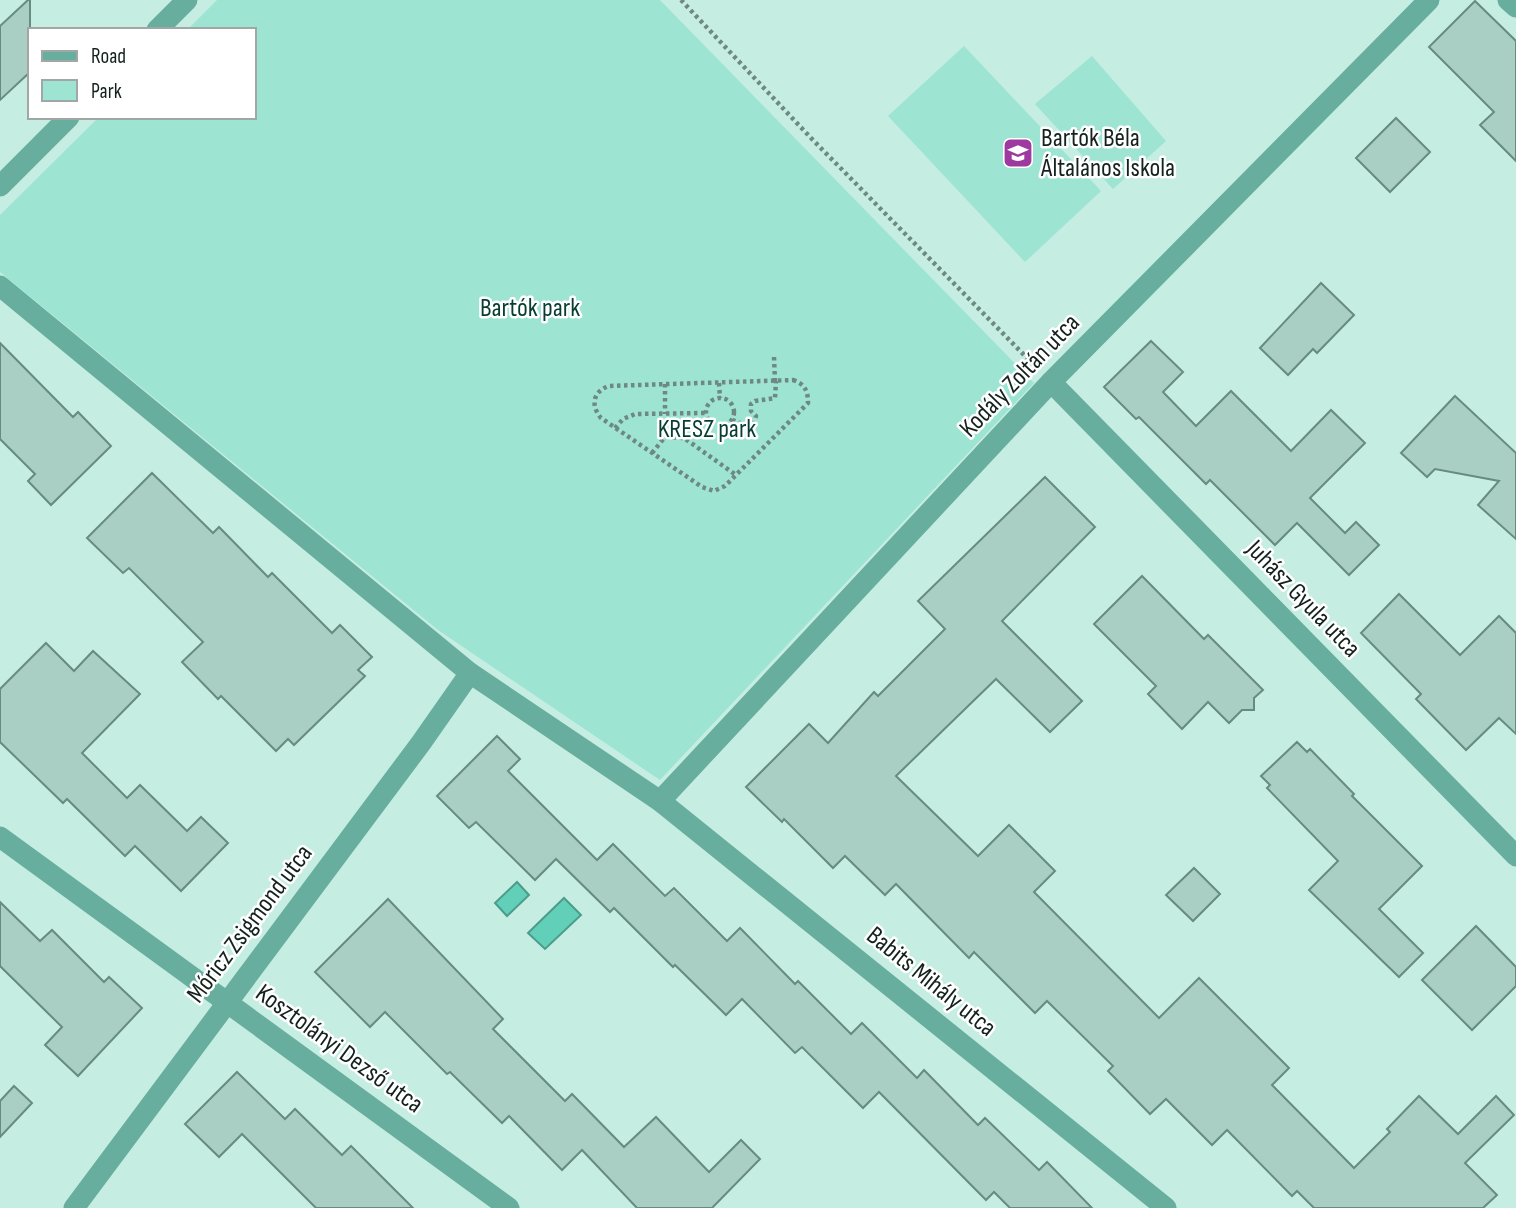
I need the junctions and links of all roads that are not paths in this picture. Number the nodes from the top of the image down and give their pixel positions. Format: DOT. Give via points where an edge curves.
graph roads {
  1 [pos="187,0"];
  2 [pos="1429,0"];
  3 [pos="1508,0"];
  4 [pos="1516,7"];
  5 [pos="159,28"];
  6 [pos="67,119"];
  7 [pos="0,186"];
  8 [pos="0,286"];
  9 [pos="1051,382"];
  10 [pos="470,673"];
  11 [pos="660,800"];
  12 [pos="0,837"];
  13 [pos="1516,856"];
  14 [pos="226,1002"];
  15 [pos="74,1208"];
  16 [pos="509,1208"];
  17 [pos="1166,1208"];
  1 -- 5 [label="street"];
  2 -- 9 [label="street, Kodály Zoltán utca"];
  3 -- 4 [label="street"];
  6 -- 7 [label="street"];
  8 -- 10 [label="street, Babits Mihály utca"];
  9 -- 11 [label="street, Kodály Zoltán utca"];
  9 -- 13 [label="street, Juhász Gyula utca"];
  10 -- 11 [label="street, Babits Mihály utca"];
  10 -- 14 [label="street, Móricz Zsigmond utca"];
  11 -- 17 [label="street, Babits Mihály utca"];
  12 -- 14 [label="street, Kosztolányi Dezső utca"];
  14 -- 15 [label="street, Móricz Zsigmond utca"];
  14 -- 16 [label="street, Kosztolányi Dezső utca"];
}
